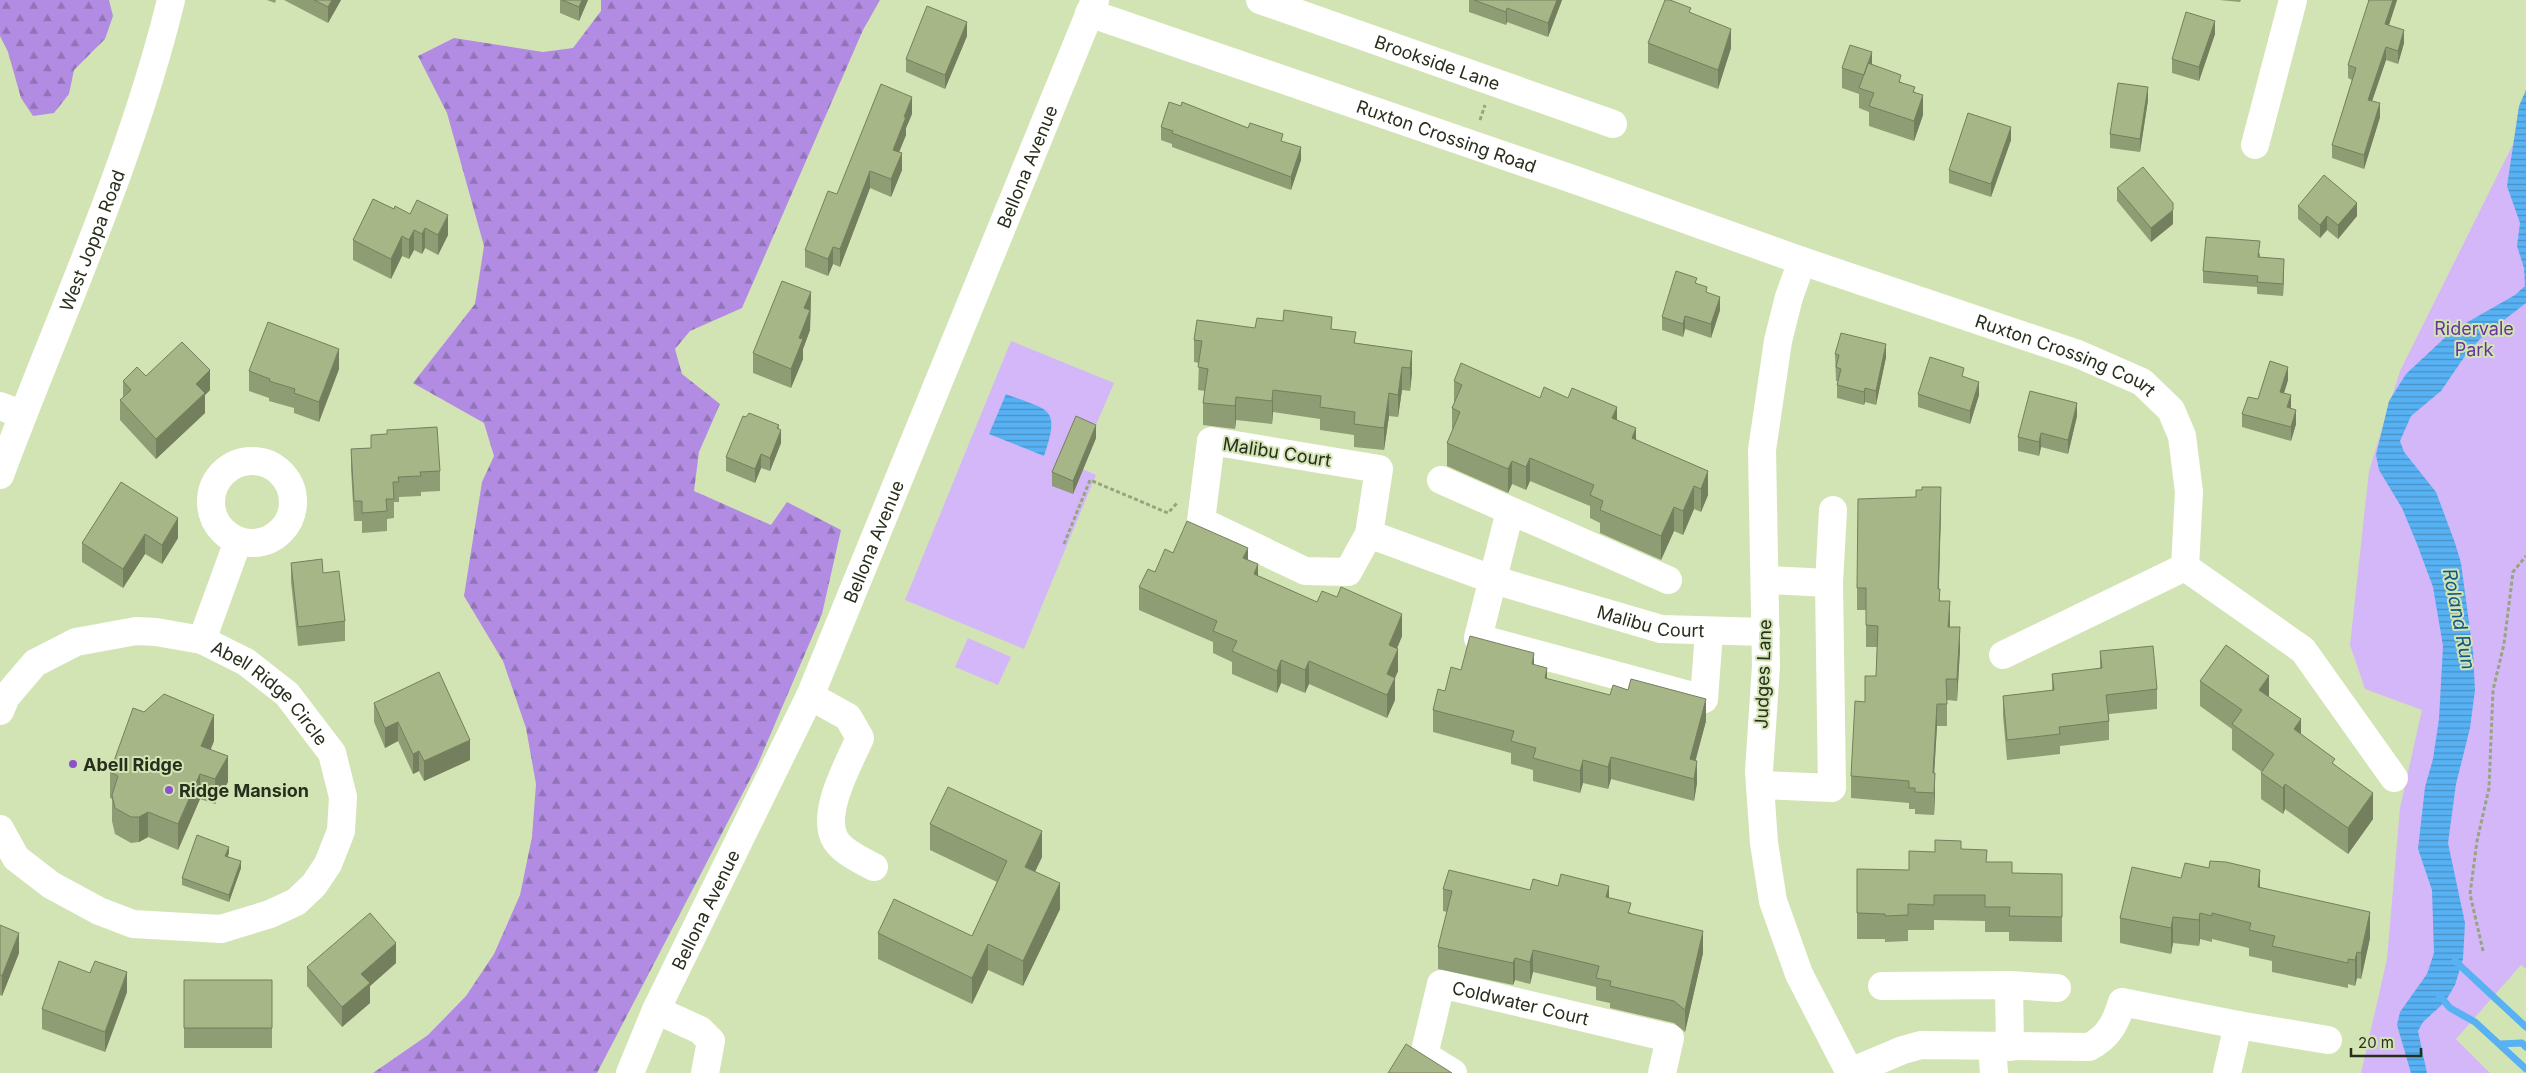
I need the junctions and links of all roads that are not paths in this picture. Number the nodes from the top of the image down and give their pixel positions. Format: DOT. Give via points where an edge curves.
graph roads {
  1 [pos="171,0"];
  2 [pos="1260,0"];
  3 [pos="2293,0"];
  4 [pos="1092,6"];
  5 [pos="1613,124"];
  6 [pos="2255,145"];
  7 [pos="1802,261"];
  8 [pos="11,410"];
  9 [pos="0,475"];
  10 [pos="1441,480"];
  11 [pos="1834,510"];
  12 [pos="1510,511"];
  13 [pos="1369,534"];
  14 [pos="238,541"];
  15 [pos="2185,567"];
  16 [pos="1494,580"];
  17 [pos="1668,580"];
  18 [pos="1765,580"];
  19 [pos="1829,583"];
  20 [pos="1709,632"];
  21 [pos="1766,632"];
  22 [pos="202,640"];
  23 [pos="2003,655"];
  24 [pos="810,696"];
  25 [pos="0,711"];
  26 [pos="2394,778"];
  27 [pos="1760,785"];
  28 [pos="3,843"];
  29 [pos="874,867"];
  30 [pos="2009,985"];
  31 [pos="1882,986"];
  32 [pos="2057,988"];
  33 [pos="656,1010"];
  34 [pos="2238,1025"];
  35 [pos="2328,1040"];
  36 [pos="2001,1046"];
  37 [pos="1849,1072"];
  38 [pos="630,1073"];
  39 [pos="706,1073"];
  40 [pos="1454,1073"];
  41 [pos="1662,1073"];
  42 [pos="1994,1073"];
  43 [pos="2227,1073"];
  1 -- 8 [label="street, West Joppa Road" via="152,77 126,153"];
  2 -- 5 [label="street, Brookside Lane"];
  3 -- 6 [label="street"];
  4 -- 7 [label="street, Ruxton Crossing Road"];
  4 -- 24 [label="street, Bellona Avenue"];
  7 -- 15 [label="street, Ruxton Crossing Court" via="2078,354 2142,382 2171,410 2182,436 2189,492"];
  7 -- 18 [label="street, Judges Lane" via="1778,341 1762,450"];
  8 -- 9 [label="street, West Joppa Road"];
  10 -- 12 [label="street"];
  11 -- 19 [label="street"];
  12 -- 16 [label="street"];
  12 -- 17 [label="street"];
  13 -- 13 [label="street, Malibu Court" via="1348,572 1305,571 1201,521 1211,441 1379,469"];
  13 -- 16 [label="street, Malibu Court"];
  14 -- 22 [label="street, Abell Ridge Circle"];
  15 -- 23 [label="street"];
  15 -- 26 [label="street" via="2303,650"];
  16 -- 20 [label="street, Malibu Court" via="1661,629"];
  16 -- 20 [label="street" via="1478,638 1704,699"];
  18 -- 19 [label="street"];
  18 -- 21 [label="street, Judges Lane"];
  19 -- 27 [label="street" via="1832,788"];
  20 -- 21 [label="street, Malibu Court"];
  21 -- 27 [label="street, Judges Lane"];
  22 -- 25 [label="street, Abell Ridge Circle" via="136,631 76,642 35,663 6,697"];
  22 -- 28 [label="street, Abell Ridge Circle" via="246,662 287,694 332,753 343,797 341,831 328,864 314,885 296,902 221,929 133,924 50,885 16,858"];
  24 -- 29 [label="street" via="848,717 860,738 830,811 834,838 853,857"];
  24 -- 33 [label="street, Bellona Avenue"];
  27 -- 37 [label="street, Judges Lane" via="1773,901 1799,974"];
  30 -- 31 [label="street"];
  30 -- 32 [label="street"];
  30 -- 36 [label="street"];
  33 -- 38 [label="street, Bellona Avenue"];
  33 -- 39 [label="street" via="700,1030 711,1040"];
  34 -- 35 [label="street"];
  34 -- 36 [label="street" via="2122,1002 2109,1032 2089,1047"];
  34 -- 43 [label="street"];
  36 -- 37 [label="street" via="1921,1046"];
  36 -- 42 [label="street"];
  40 -- 41 [label="street, Coldwater Court" via="1424,1055 1441,984 1670,1038"];
}
